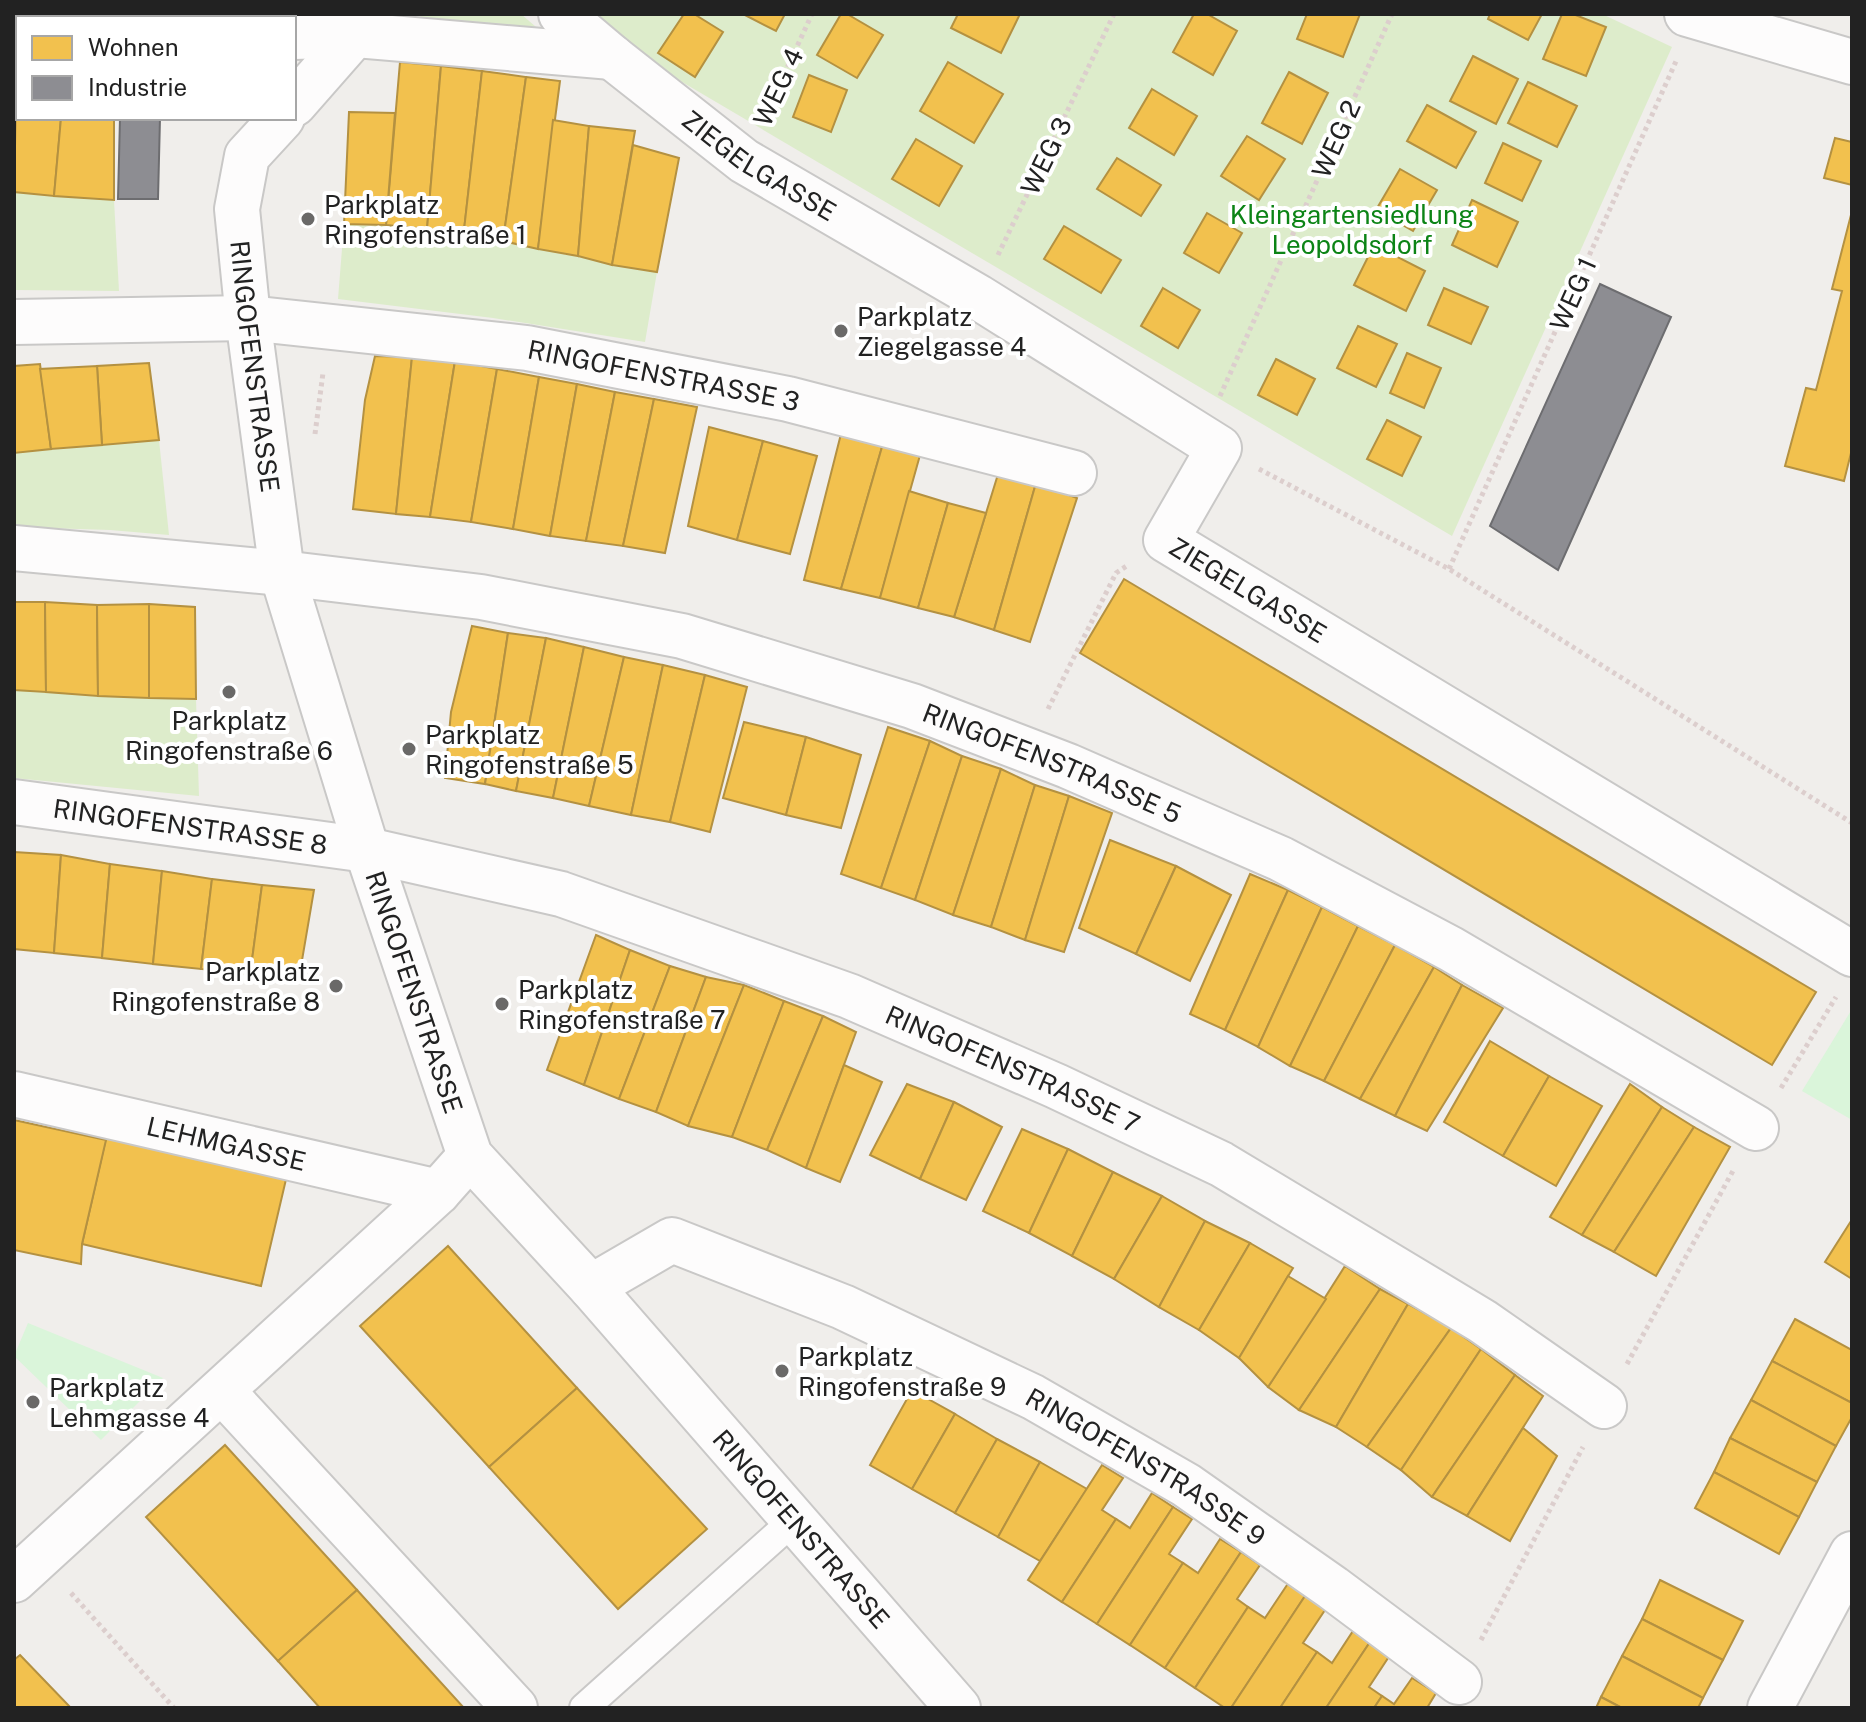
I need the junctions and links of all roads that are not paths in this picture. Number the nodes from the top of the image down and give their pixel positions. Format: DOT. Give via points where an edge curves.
graph roads {
  1 [pos="561,14"];
  2 [pos="1691,16"];
  3 [pos="364,24"];
  4 [pos="296,37"];
  5 [pos="612,57"];
  6 [pos="1852,62"];
  7 [pos="296,102"];
  8 [pos="280,120"];
  9 [pos="248,318"];
  10 [pos="14,322"];
  11 [pos="1074,473"];
  12 [pos="14,548"];
  13 [pos="282,573"];
  14 [pos="14,802"];
  15 [pos="367,850"];
  16 [pos="1852,954"];
  17 [pos="14,1094"];
  18 [pos="1756,1128"];
  19 [pos="470,1156"];
  20 [pos="438,1192"];
  21 [pos="591,1287"];
  22 [pos="222,1391"];
  23 [pos="1604,1406"];
  24 [pos="794,1520"];
  25 [pos="1852,1554"];
  26 [pos="24,1563"];
  27 [pos="1459,1682"];
  28 [pos="515,1708"];
  29 [pos="584,1708"];
  30 [pos="958,1708"];
  31 [pos="1770,1708"];
  1 -- 5 [label="street, ZIEGELGASSE"];
  2 -- 6 [label="street"];
  3 -- 4 [label="street"];
  3 -- 5 [label="street"];
  3 -- 7 [label="street"];
  5 -- 16 [label="street, ZIEGELGASSE" via="744,161 978,297 1210,443 1166,540"];
  8 -- 9 [label="street, RINGOFENSTRASSE" via="247,156 237,209"];
  9 -- 10 [label="street, RINGOFENSTRASSE 3"];
  9 -- 11 [label="street, RINGOFENSTRASSE 3" via="527,348 651,371 788,399"];
  9 -- 13 [label="street, RINGOFENSTRASSE"];
  12 -- 13 [label="street, RINGOFENSTRASSE 5"];
  13 -- 15 [label="street, RINGOFENSTRASSE"];
  13 -- 18 [label="street, RINGOFENSTRASSE 5" via="481,597 682,636 912,706 1294,866 1451,949"];
  14 -- 15 [label="street, RINGOFENSTRASSE 8"];
  15 -- 19 [label="street, RINGOFENSTRASSE"];
  15 -- 23 [label="street, RINGOFENSTRASSE 7" via="576,899 849,996 1056,1086 1221,1164 1319,1221 1482,1321"];
  17 -- 20 [label="street, LEHMGASSE"];
  19 -- 20 [label="street"];
  19 -- 21 [label="street, RINGOFENSTRASSE"];
  20 -- 22 [label="street"];
  21 -- 24 [label="street, RINGOFENSTRASSE"];
  21 -- 27 [label="street, RINGOFENSTRASSE 9" via="672,1240 843,1307 1033,1397 1186,1485"];
  22 -- 26 [label="street"];
  22 -- 28 [label="street"];
  24 -- 29 [label="lane"];
  24 -- 30 [label="street, RINGOFENSTRASSE"];
  25 -- 31 [label="street"];
}
